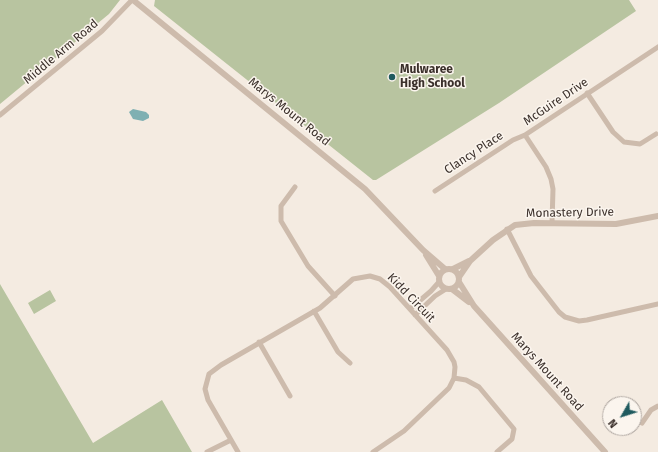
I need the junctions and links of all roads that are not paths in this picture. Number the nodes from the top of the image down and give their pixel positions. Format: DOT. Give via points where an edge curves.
graph roads {
  1 [pos="132,0"];
  2 [pos="658,47"];
  3 [pos="588,93"];
  4 [pos="0,115"];
  5 [pos="656,134"];
  6 [pos="525,135"];
  7 [pos="295,187"];
  8 [pos="435,191"];
  9 [pos="658,216"];
  10 [pos="552,223"];
  11 [pos="507,229"];
  12 [pos="423,250"];
  13 [pos="470,261"];
  14 [pos="445,269"];
  15 [pos="453,269"];
  16 [pos="439,279"];
  17 [pos="459,279"];
  18 [pos="449,289"];
  19 [pos="334,296"];
  20 [pos="658,304"];
  21 [pos="474,306"];
  22 [pos="410,309"];
  23 [pos="314,311"];
  24 [pos="415,315"];
  25 [pos="259,342"];
  26 [pos="350,363"];
  27 [pos="454,378"];
  28 [pos="290,396"];
  29 [pos="658,406"];
  30 [pos="642,423"];
  31 [pos="231,440"];
  32 [pos="208,452"];
  33 [pos="238,452"];
  34 [pos="373,452"];
  35 [pos="497,452"];
  36 [pos="605,452"];
  1 -- 4 [label="street, Middle Arm Road" via="102,31"];
  1 -- 12 [label="street, Marys Mount Road" via="365,188"];
  2 -- 3 [label="street, McGuire Drive"];
  3 -- 5 [label="street" via="613,132 624,142 640,144"];
  3 -- 6 [label="street, McGuire Drive"];
  6 -- 8 [label="street, Clancy Place" via="513,140"];
  6 -- 10 [label="street, McGuire Drive" via="551,178"];
  7 -- 19 [label="street" via="281,206 281,221 308,266"];
  9 -- 10 [label="street, Monastery Drive" via="616,224"];
  10 -- 11 [label="street, Monastery Drive" via="524,224"];
  11 -- 13 [label="street, Monastery Drive"];
  11 -- 20 [label="street" via="532,276 565,317 579,321 587,320"];
  12 -- 14 [label="street, Marys Mount Road"];
  12 -- 16 [label="street, Marys Mount Road"];
  13 -- 15 [label="street, Monastery Drive"];
  13 -- 17 [label="street, Monastery Drive"];
  14 -- 15 [label="street"];
  14 -- 16 [label="street"];
  15 -- 17 [label="street, Marys Mount Road"];
  16 -- 18 [label="street, Marys Mount Road"];
  16 -- 22 [label="street" via="431,291"];
  17 -- 18 [label="street, Monastery Drive"];
  17 -- 21 [label="street, Marys Mount Road"];
  18 -- 21 [label="street, Marys Mount Road"];
  18 -- 24 [label="street" via="435,296"];
  19 -- 22 [label="street, Kidd Circuit" via="354,280 370,276 384,282"];
  19 -- 23 [label="street, Kidd Circuit"];
  21 -- 36 [label="street, Marys Mount Road"];
  22 -- 24 [label="street, Kidd Circuit"];
  23 -- 25 [label="street, Kidd Circuit"];
  23 -- 26 [label="street" via="338,352"];
  24 -- 27 [label="street, Kidd Circuit" via="451,356 455,367"];
  25 -- 28 [label="street"];
  25 -- 31 [label="street, Kidd Circuit" via="214,369 207,379 205,389 208,400"];
  27 -- 34 [label="street" via="449,388 404,430"];
  27 -- 35 [label="street" via="466,380 479,387 514,429 512,439"];
  29 -- 30 [label="street" via="651,410"];
  31 -- 32 [label="street"];
  31 -- 33 [label="street, Kidd Circuit"];
}
